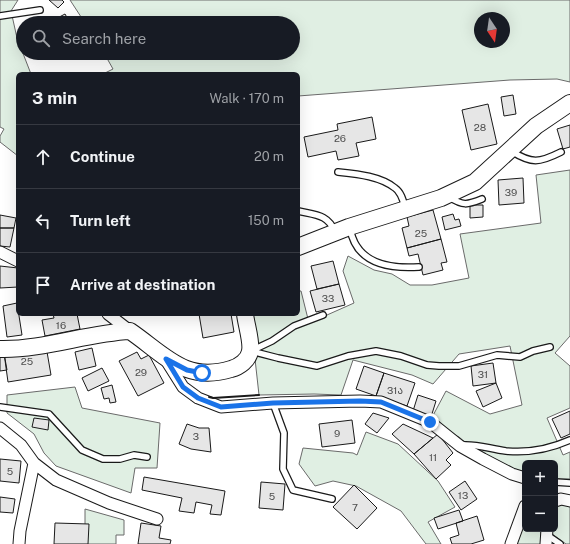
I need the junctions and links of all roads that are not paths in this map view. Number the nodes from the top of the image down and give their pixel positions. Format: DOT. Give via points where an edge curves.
graph roads {
  1 [pos="40,10"];
  2 [pos="0,16"];
  3 [pos="570,103"];
  4 [pos="509,150"];
  5 [pos="561,152"];
  6 [pos="338,172"];
  7 [pos="448,196"];
  8 [pos="482,199"];
  9 [pos="406,209"];
  10 [pos="300,212"];
  11 [pos="342,229"];
  12 [pos="300,246"];
  13 [pos="0,252"];
  14 [pos="16,260"];
  15 [pos="419,267"];
  16 [pos="323,315"];
  17 [pos="111,316"];
  18 [pos="245,316"];
  19 [pos="130,331"];
  20 [pos="550,347"];
  21 [pos="0,350"];
  22 [pos="250,350"];
  23 [pos="166,359"];
  24 [pos="273,403"];
  25 [pos="0,407"];
  26 [pos="0,428"];
  27 [pos="570,440"];
  28 [pos="460,446"];
  29 [pos="148,457"];
  30 [pos="34,463"];
  31 [pos="522,477"];
  32 [pos="558,482"];
  33 [pos="570,483"];
  34 [pos="332,499"];
  35 [pos="558,500"];
  36 [pos="570,501"];
  37 [pos="522,514"];
  38 [pos="157,519"];
  39 [pos="547,536"];
  40 [pos="20,544"];
  41 [pos="510,544"];
  42 [pos="560,544"];
  1 -- 2 [label="lane"];
  3 -- 4 [label="street" via="536,126"];
  4 -- 5 [label="lane" via="526,160 537,161"];
  4 -- 7 [label="street" via="475,182"];
  6 -- 9 [label="lane" via="361,174 396,188"];
  7 -- 8 [label="lane" via="459,204 469,204"];
  7 -- 9 [label="street"];
  9 -- 11 [label="street"];
  10 -- 11 [label="lane" via="325,218"];
  11 -- 12 [label="street"];
  11 -- 15 [label="lane" via="372,262 400,268"];
  13 -- 14 [label="street"];
  16 -- 22 [label="lane" via="294,326 272,341"];
  17 -- 19 [label="street"];
  18 -- 22 [label="street"];
  19 -- 21 [label="street"];
  19 -- 23 [label="street"];
  20 -- 22 [label="lane" via="520,357 498,355 459,366 428,365 376,351 348,356 317,366"];
  22 -- 23 [label="street" via="246,360 236,368 219,373 187,370"];
  23 -- 24 [label="street" via="183,387 209,403 221,407"];
  24 -- 28 [label="street" via="381,402 430,422"];
  24 -- 34 [label="lane" via="284,433 283,469 293,490"];
  25 -- 29 [label="lane" via="49,414 82,450 103,459 120,459 134,455"];
  26 -- 30 [label="street" via="21,445"];
  27 -- 28 [label="lane" via="553,447 530,450 506,451 475,444"];
  28 -- 31 [label="street"];
  30 -- 38 [label="street" via="56,480 109,503"];
  30 -- 40 [label="street" via="20,531"];
  32 -- 33 [label="lane"];
  35 -- 36 [label="street"];
  37 -- 41 [label="street"];
  39 -- 42 [label="lane"];
}
